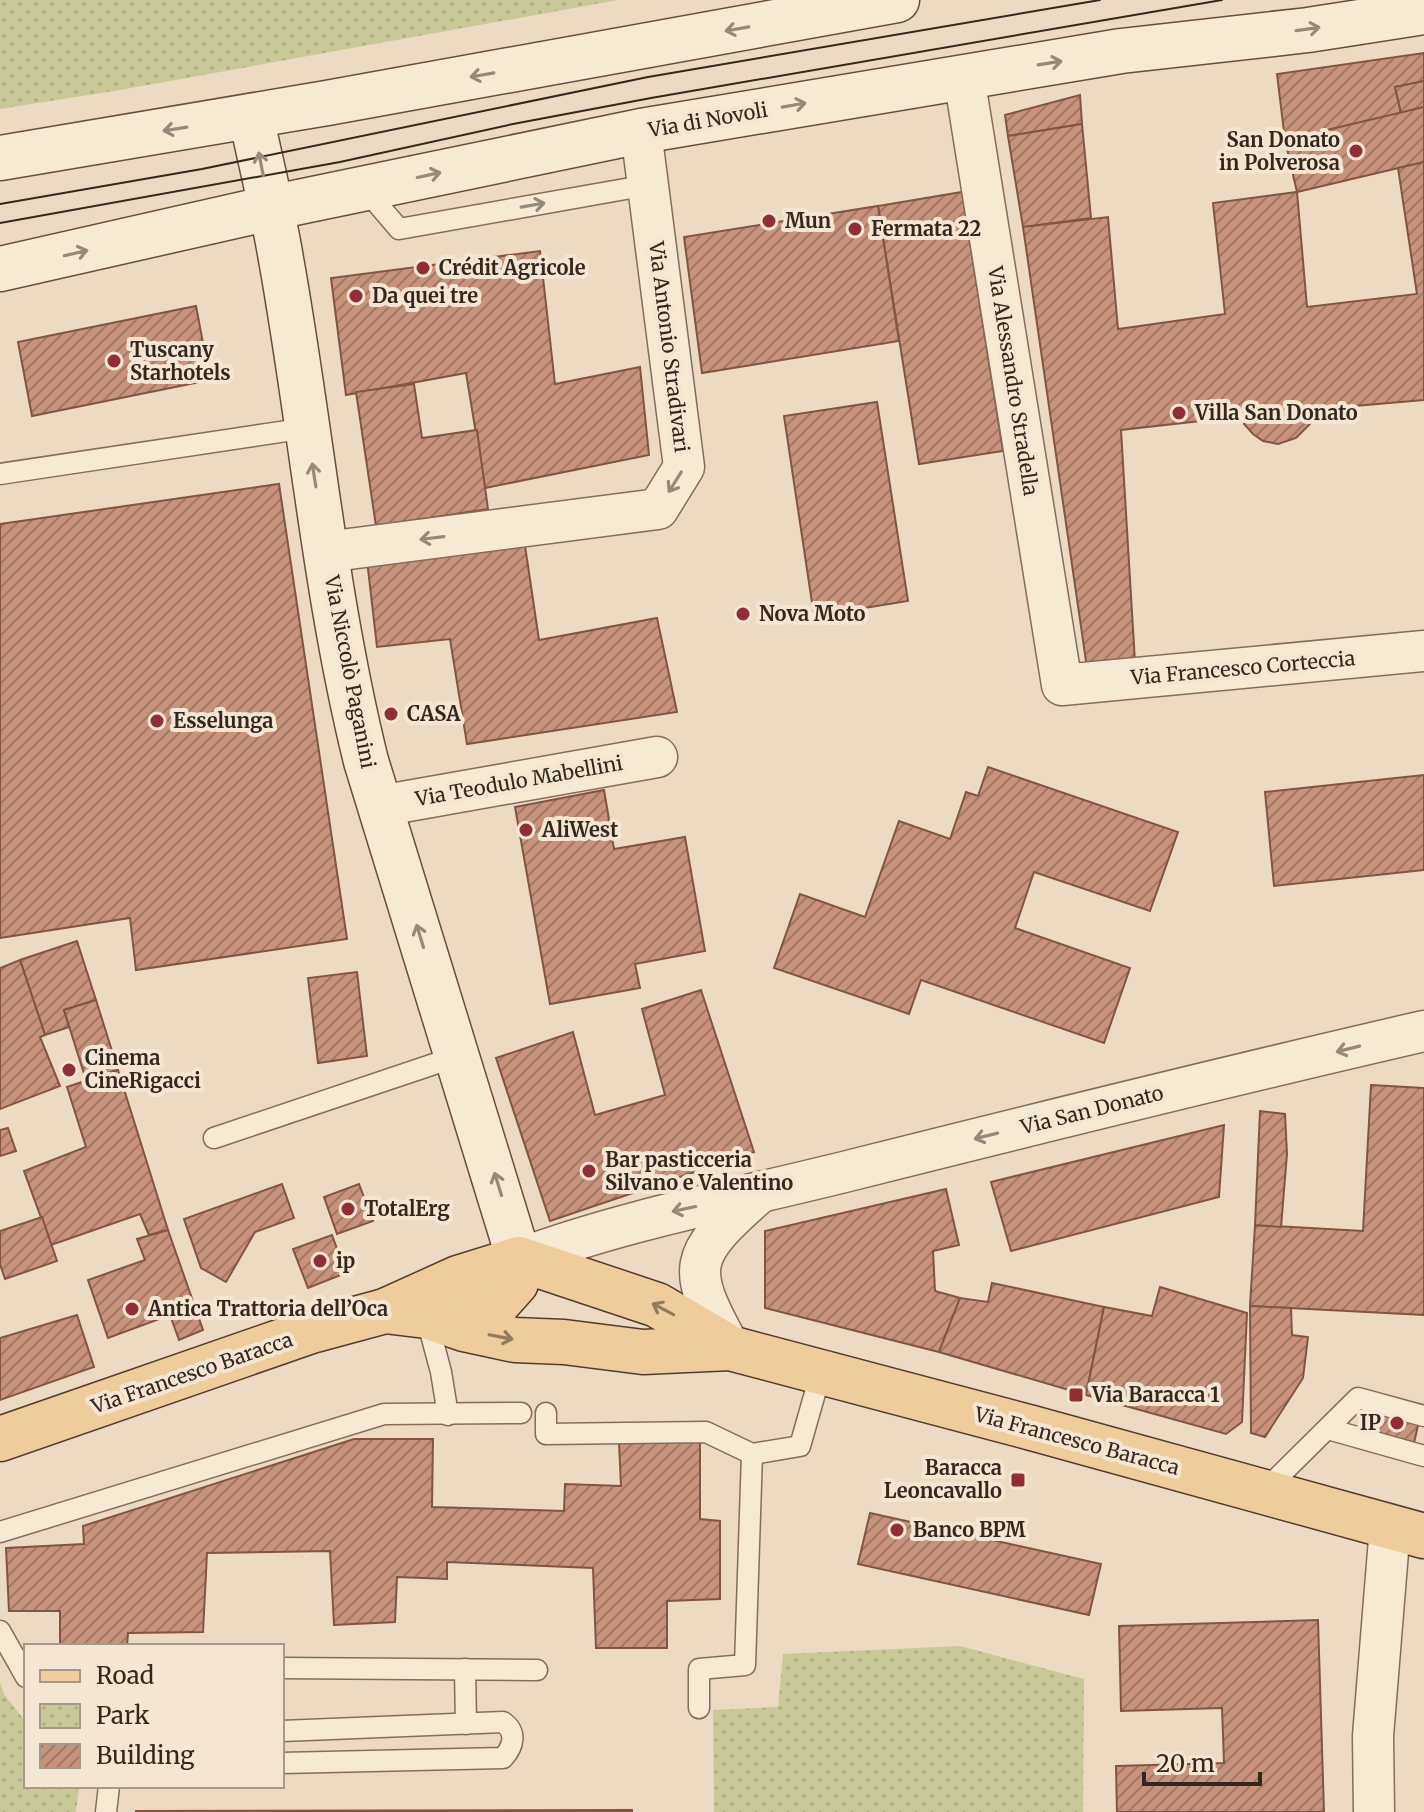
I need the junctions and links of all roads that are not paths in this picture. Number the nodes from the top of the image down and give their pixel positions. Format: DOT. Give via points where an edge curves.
graph roads {
  1 [pos="897,0"];
  2 [pos="1424,12"];
  3 [pos="964,77"];
  4 [pos="251,116"];
  5 [pos="641,131"];
  6 [pos="0,158"];
  7 [pos="648,185"];
  8 [pos="364,188"];
  9 [pos="270,208"];
  10 [pos="0,269"];
  11 [pos="307,428"];
  12 [pos="0,474"];
  13 [pos="326,552"];
  14 [pos="1424,651"];
  15 [pos="1062,685"];
  16 [pos="657,757"];
  17 [pos="380,806"];
  18 [pos="1424,1031"];
  19 [pos="458,1056"];
  20 [pos="214,1138"];
  21 [pos="760,1193"];
  22 [pos="519,1259"];
  23 [pos="405,1314"];
  24 [pos="730,1348"];
  25 [pos="821,1372"];
  26 [pos="521,1413"];
  27 [pos="546,1413"];
  28 [pos="448,1415"];
  29 [pos="1424,1416"];
  30 [pos="1328,1429"];
  31 [pos="0,1439"];
  32 [pos="752,1454"];
  33 [pos="1424,1456"];
  34 [pos="1264,1491"];
  35 [pos="0,1532"];
  36 [pos="1407,1532"];
  37 [pos="0,1631"];
  38 [pos="284,1668"];
  39 [pos="465,1669"];
  40 [pos="537,1670"];
  41 [pos="24,1673"];
  42 [pos="699,1708"];
  43 [pos="466,1724"];
  44 [pos="284,1731"];
  45 [pos="284,1763"];
  46 [pos="109,1788"];
  47 [pos="106,1812"];
  48 [pos="1374,1812"];
  1 -- 4 [label="street, one-way"];
  3 -- 2 [label="street, Via di Novoli, one-way"];
  5 -- 3 [label="street, Via di Novoli, one-way"];
  3 -- 15 [label="street, Via Alessandro Stradella"];
  4 -- 6 [label="street, one-way"];
  9 -- 4 [label="street, Via Niccolò Paganini, one-way"];
  5 -- 7 [label="street, Via Antonio Stradivari"];
  8 -- 5 [label="street, Via di Novoli, one-way"];
  8 -- 7 [label="lane, one-way" via="399,229"];
  7 -- 13 [label="street, Via Antonio Stradivari, one-way" via="684,467 658,509"];
  8 -- 9 [label="street, Via di Novoli"];
  10 -- 9 [label="street, Via di Novoli, one-way"];
  9 -- 11 [label="street, Via Niccolò Paganini"];
  11 -- 12 [label="lane"];
  13 -- 11 [label="street, Via Niccolò Paganini, one-way"];
  13 -- 17 [label="street, Via Niccolò Paganini" via="354,711"];
  14 -- 15 [label="street, Via Francesco Corteccia"];
  16 -- 17 [label="street, Via Teodulo Mabellini"];
  19 -- 17 [label="street, Via Niccolò Paganini, one-way"];
  18 -- 21 [label="street, Via San Donato, one-way"];
  19 -- 20 [label="lane"];
  22 -- 19 [label="street, Via Niccolò Paganini, one-way"];
  21 -- 22 [label="street, one-way" via="659,1214"];
  21 -- 24 [label="street" via="714,1235 699,1269 705,1302"];
  22 -- 23 [label="main road, Via Francesco Baracca" via="516,1283 499,1302"];
  24 -- 22 [label="main road, Via Francesco Baracca, one-way" via="657,1305"];
  23 -- 24 [label="main road, Via Francesco Baracca, one-way" via="515,1340 643,1352"];
  23 -- 28 [label="lane" via="441,1372"];
  23 -- 31 [label="main road, Via Francesco Baracca" via="311,1331"];
  24 -- 25 [label="main road, Via Francesco Baracca"];
  25 -- 32 [label="lane" via="800,1446"];
  25 -- 34 [label="main road, Via Francesco Baracca"];
  26 -- 28 [label="lane"];
  27 -- 32 [label="lane" via="546,1434 706,1432"];
  28 -- 35 [label="lane" via="384,1414"];
  29 -- 30 [label="lane" via="1358,1398"];
  30 -- 33 [label="lane"];
  30 -- 34 [label="lane"];
  32 -- 42 [label="lane" via="745,1665 699,1669"];
  34 -- 36 [label="main road, Via Francesco Baracca"];
  36 -- 48 [label="street" via="1373,1736"];
  37 -- 41 [label="lane"];
  38 -- 39 [label="lane"];
  39 -- 40 [label="lane"];
  39 -- 43 [label="lane"];
  43 -- 44 [label="lane"];
  43 -- 45 [label="lane" via="503,1722 510,1728 511,1750 503,1758"];
  46 -- 47 [label="lane"];
}
